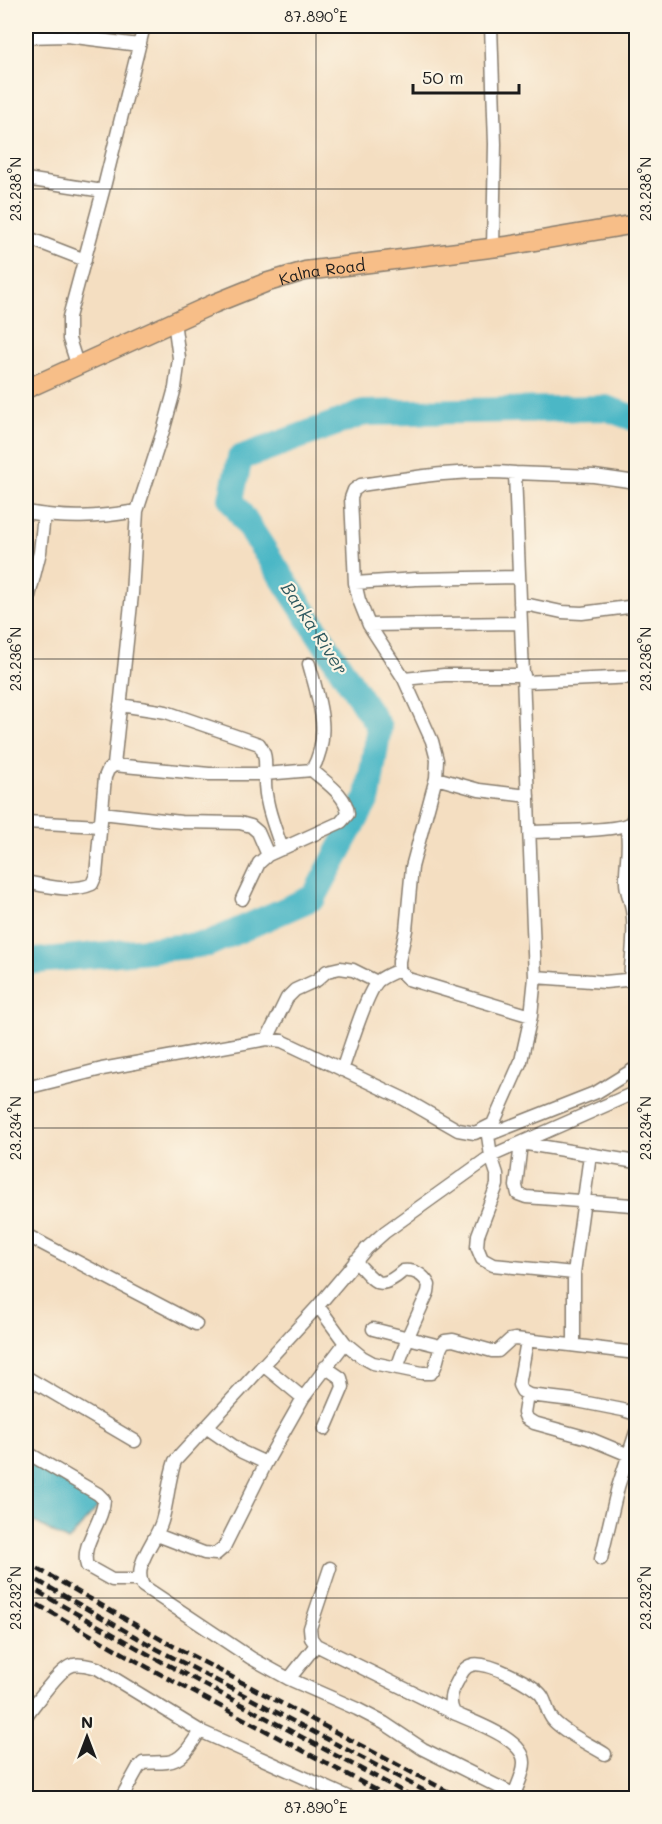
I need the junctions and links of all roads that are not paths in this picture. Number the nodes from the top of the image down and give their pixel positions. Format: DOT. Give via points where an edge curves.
graph roads {
  1 [pos="144,26"];
  2 [pos="490,26"];
  3 [pos="26,37"];
  4 [pos="139,45"];
  5 [pos="26,179"];
  6 [pos="103,191"];
  7 [pos="636,224"];
  8 [pos="26,239"];
  9 [pos="493,248"];
  10 [pos="85,260"];
  11 [pos="174,321"];
  12 [pos="78,364"];
  13 [pos="26,389"];
  14 [pos="515,473"];
  15 [pos="636,482"];
  16 [pos="137,511"];
  17 [pos="26,512"];
  18 [pos="44,515"];
  19 [pos="519,577"];
  20 [pos="355,582"];
  21 [pos="520,603"];
  22 [pos="636,606"];
  23 [pos="26,608"];
  24 [pos="521,623"];
  25 [pos="369,626"];
  26 [pos="309,664"];
  27 [pos="636,677"];
  28 [pos="524,678"];
  29 [pos="404,679"];
  30 [pos="120,705"];
  31 [pos="114,765"];
  32 [pos="312,770"];
  33 [pos="265,774"];
  34 [pos="636,776"];
  35 [pos="436,778"];
  36 [pos="528,796"];
  37 [pos="101,820"];
  38 [pos="26,822"];
  39 [pos="629,827"];
  40 [pos="529,832"];
  41 [pos="282,849"];
  42 [pos="268,855"];
  43 [pos="26,882"];
  44 [pos="242,899"];
  45 [pos="399,970"];
  46 [pos="535,976"];
  47 [pos="633,980"];
  48 [pos="377,982"];
  49 [pos="531,1016"];
  50 [pos="267,1039"];
  51 [pos="636,1068"];
  52 [pos="342,1070"];
  53 [pos="26,1088"];
  54 [pos="636,1092"];
  55 [pos="487,1132"];
  56 [pos="521,1143"];
  57 [pos="590,1155"];
  58 [pos="491,1156"];
  59 [pos="636,1162"];
  60 [pos="584,1201"];
  61 [pos="636,1203"];
  62 [pos="26,1235"];
  63 [pos="355,1262"];
  64 [pos="574,1273"];
  65 [pos="318,1306"];
  66 [pos="196,1324"];
  67 [pos="373,1329"];
  68 [pos="408,1337"];
  69 [pos="527,1341"];
  70 [pos="345,1343"];
  71 [pos="440,1346"];
  72 [pos="570,1346"];
  73 [pos="636,1353"];
  74 [pos="263,1365"];
  75 [pos="325,1367"];
  76 [pos="397,1368"];
  77 [pos="26,1377"];
  78 [pos="527,1394"];
  79 [pos="303,1398"];
  80 [pos="636,1414"];
  81 [pos="206,1427"];
  82 [pos="325,1429"];
  83 [pos="636,1432"];
  84 [pos="135,1441"];
  85 [pos="26,1452"];
  86 [pos="629,1455"];
  87 [pos="266,1463"];
  88 [pos="157,1535"];
  89 [pos="602,1560"];
  90 [pos="330,1568"];
  91 [pos="140,1580"];
  92 [pos="316,1645"];
  93 [pos="289,1679"];
  94 [pos="454,1713"];
  95 [pos="26,1716"];
  96 [pos="200,1731"];
  97 [pos="605,1754"];
  98 [pos="123,1795"];
  99 [pos="518,1797"];
  100 [pos="350,1798"];
  1 -- 4 [label="street"];
  2 -- 9 [label="street" via="495,144"];
  3 -- 4 [label="street" via="67,36"];
  4 -- 6 [label="street"];
  5 -- 6 [label="street"];
  6 -- 10 [label="street"];
  7 -- 9 [label="main road, Kalna Road"];
  8 -- 10 [label="street"];
  9 -- 11 [label="main road, Kalna Road" via="304,271"];
  10 -- 12 [label="street" via="69,317 69,339"];
  11 -- 12 [label="main road, Kalna Road"];
  11 -- 16 [label="street" via="179,358 175,388"];
  12 -- 13 [label="main road, Kalna Road"];
  14 -- 15 [label="street"];
  14 -- 19 [label="street"];
  14 -- 20 [label="street" via="443,472 361,485 351,498"];
  16 -- 18 [label="street" via="97,518"];
  16 -- 30 [label="street"];
  17 -- 18 [label="street"];
  18 -- 23 [label="street" via="40,552"];
  19 -- 20 [label="street"];
  19 -- 21 [label="street"];
  20 -- 25 [label="street"];
  21 -- 22 [label="street" via="582,613"];
  21 -- 24 [label="street"];
  24 -- 25 [label="street"];
  24 -- 28 [label="street"];
  25 -- 29 [label="street"];
  26 -- 32 [label="street" via="323,724 319,758"];
  27 -- 28 [label="street"];
  28 -- 29 [label="street" via="444,675"];
  28 -- 36 [label="street"];
  29 -- 35 [label="street" via="432,741"];
  30 -- 31 [label="street"];
  30 -- 33 [label="street" via="166,712 259,744 264,751"];
  31 -- 33 [label="street" via="209,774"];
  31 -- 37 [label="street" via="105,777"];
  32 -- 33 [label="street"];
  32 -- 41 [label="street" via="344,799 348,814 341,822"];
  33 -- 41 [label="street" via="265,795"];
  34 -- 39 [label="street"];
  35 -- 36 [label="street" via="479,790"];
  35 -- 45 [label="street" via="412,867"];
  36 -- 40 [label="street"];
  37 -- 38 [label="street"];
  37 -- 42 [label="street" via="240,823 258,832"];
  37 -- 43 [label="street" via="92,884 83,888 49,887"];
  39 -- 40 [label="street"];
  39 -- 47 [label="street" via="626,886 632,909"];
  40 -- 46 [label="street"];
  41 -- 42 [label="street"];
  42 -- 44 [label="street" via="259,863"];
  45 -- 48 [label="street"];
  45 -- 49 [label="street" via="408,979"];
  46 -- 47 [label="street" via="579,981"];
  46 -- 49 [label="street"];
  48 -- 50 [label="street" via="353,969 327,971 286,998"];
  48 -- 52 [label="street"];
  49 -- 55 [label="street" via="521,1061"];
  50 -- 52 [label="street" via="282,1041"];
  50 -- 53 [label="street" via="102,1069"];
  51 -- 55 [label="street" via="597,1092"];
  52 -- 55 [label="street" via="404,1099 458,1131"];
  54 -- 56 [label="street"];
  55 -- 58 [label="street"];
  56 -- 57 [label="street"];
  56 -- 58 [label="street"];
  56 -- 60 [label="street" via="518,1194"];
  57 -- 59 [label="street"];
  57 -- 60 [label="street"];
  58 -- 63 [label="street" via="385,1232"];
  58 -- 64 [label="street" via="497,1185 478,1235 482,1259 494,1265"];
  60 -- 61 [label="street"];
  60 -- 64 [label="street"];
  62 -- 66 [label="street"];
  63 -- 65 [label="street"];
  63 -- 68 [label="street" via="374,1281 383,1284 403,1271 418,1272 426,1279 428,1292"];
  64 -- 72 [label="street" via="574,1341"];
  65 -- 70 [label="street"];
  65 -- 74 [label="street"];
  67 -- 68 [label="street"];
  68 -- 71 [label="street"];
  68 -- 76 [label="street"];
  69 -- 71 [label="street" via="510,1340 498,1351 453,1340"];
  69 -- 72 [label="street"];
  69 -- 78 [label="street" via="519,1385"];
  70 -- 75 [label="street"];
  70 -- 76 [label="street" via="373,1363"];
  71 -- 76 [label="street" via="436,1368 431,1373"];
  72 -- 73 [label="street"];
  74 -- 79 [label="street"];
  74 -- 81 [label="street"];
  75 -- 79 [label="street"];
  75 -- 82 [label="street" via="340,1378 343,1387"];
  77 -- 84 [label="street"];
  78 -- 80 [label="street"];
  78 -- 86 [label="street" via="524,1413 534,1423 588,1438"];
  79 -- 87 [label="street"];
  81 -- 87 [label="street"];
  81 -- 88 [label="street" via="175,1461"];
  83 -- 86 [label="street"];
  85 -- 91 [label="street" via="104,1500 104,1511 84,1554 87,1566 112,1580"];
  86 -- 89 [label="street"];
  87 -- 88 [label="street" via="224,1547 216,1554"];
  88 -- 91 [label="street" via="140,1567"];
  90 -- 92 [label="street" via="310,1628"];
  91 -- 93 [label="street" via="142,1586"];
  92 -- 93 [label="street"];
  92 -- 94 [label="street"];
  93 -- 99 [label="street" via="357,1709 423,1749"];
  94 -- 97 [label="street" via="451,1693 464,1669 483,1664 536,1689 552,1720"];
  94 -- 99 [label="street" via="513,1741 521,1750 525,1763"];
  95 -- 96 [label="street" via="71,1665 85,1664"];
  96 -- 98 [label="street" via="177,1760 143,1763"];
  96 -- 100 [label="street"];
}
